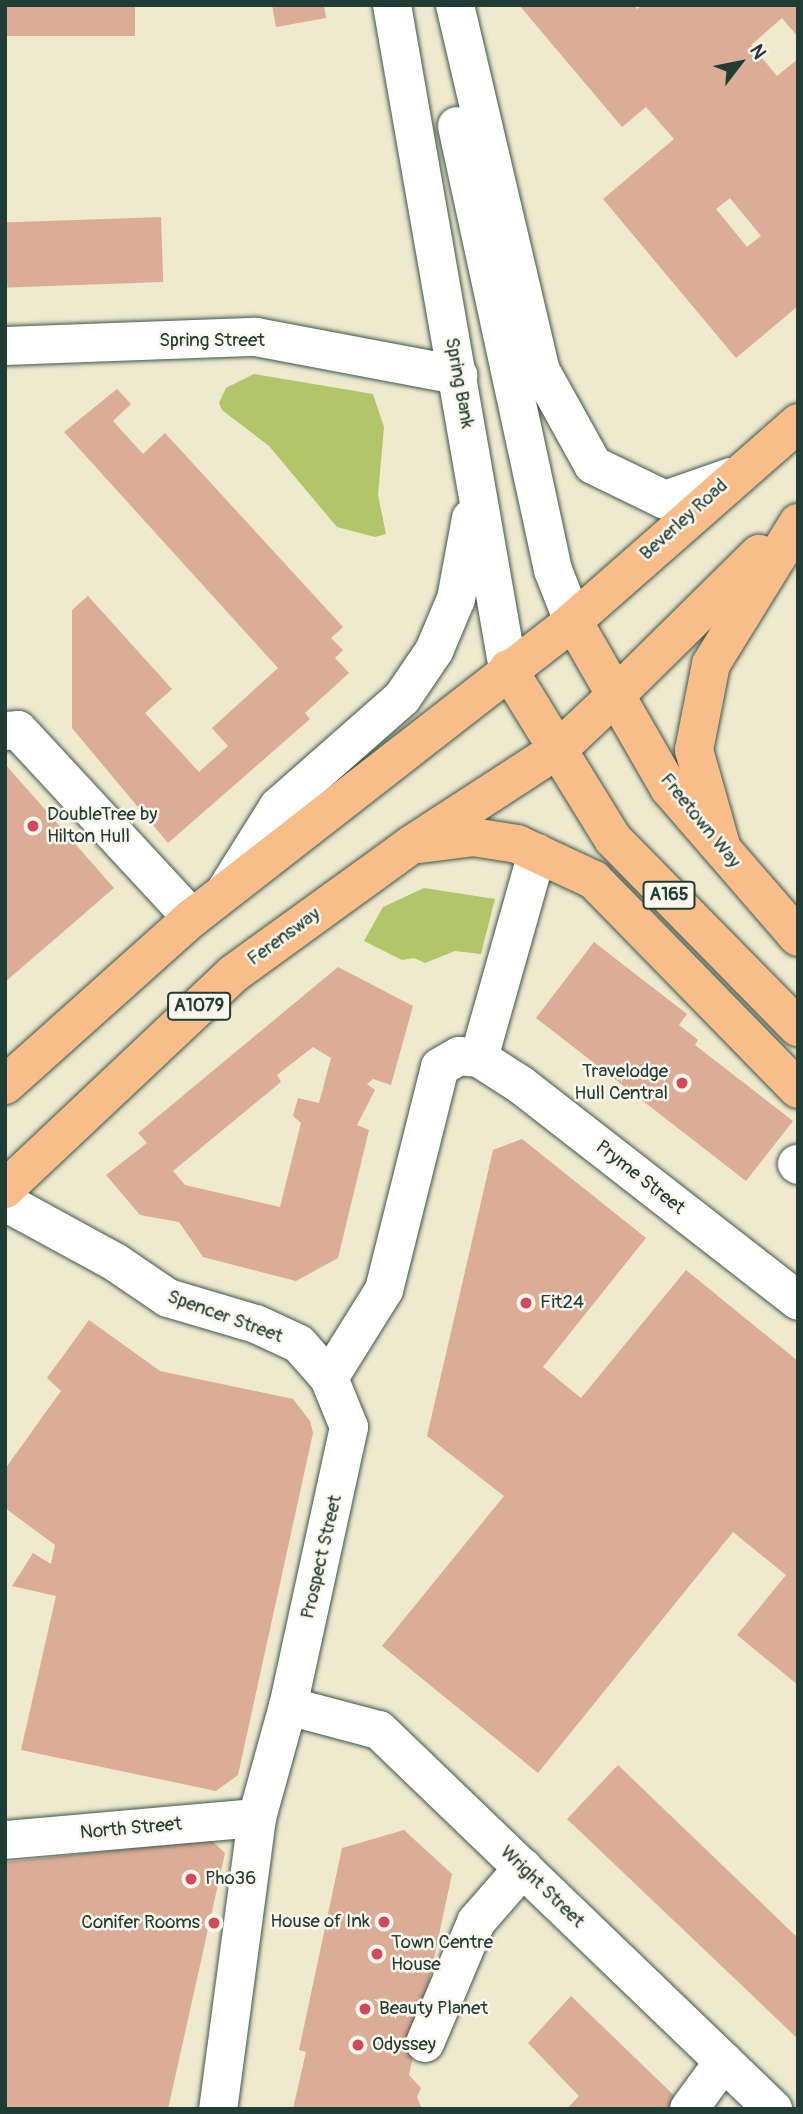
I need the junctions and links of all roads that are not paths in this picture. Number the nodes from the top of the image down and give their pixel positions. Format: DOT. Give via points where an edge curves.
graph roads {
  1 [pos="392,5"];
  2 [pos="431,5"];
  3 [pos="455,5"];
  4 [pos="5,346"];
  5 [pos="458,375"];
  6 [pos="798,422"];
  7 [pos="731,477"];
  8 [pos="476,490"];
  9 [pos="798,516"];
  10 [pos="798,523"];
  11 [pos="573,621"];
  12 [pos="508,669"];
  13 [pos="615,695"];
  14 [pos="5,731"];
  15 [pos="560,748"];
  16 [pos="411,845"];
  17 [pos="722,849"];
  18 [pos="537,853"];
  19 [pos="225,891"];
  20 [pos="192,918"];
  21 [pos="798,937"];
  22 [pos="798,1027"];
  23 [pos="479,1058"];
  24 [pos="5,1085"];
  25 [pos="798,1088"];
  26 [pos="5,1189"];
  27 [pos="5,1202"];
  28 [pos="798,1301"];
  29 [pos="328,1378"];
  30 [pos="288,1706"];
  31 [pos="257,1818"];
  32 [pos="5,1840"];
  33 [pos="523,1868"];
  34 [pos="425,2043"];
  35 [pos="724,2061"];
  36 [pos="218,2109"];
  37 [pos="689,2109"];
  38 [pos="773,2109"];
  1 -- 5 [label="street, Spring Bank"];
  2 -- 11 [label="street" via="553,570"];
  3 -- 7 [label="street" via="541,371 593,465 665,500"];
  4 -- 5 [label="street, Spring Street" via="257,337"];
  5 -- 8 [label="street, Spring Bank"];
  6 -- 7 [label="main road, Beverley Road"];
  7 -- 11 [label="main road, Beverley Road"];
  8 -- 12 [label="street, Spring Bank"];
  8 -- 19 [label="street" via="456,599 434,651 402,698 278,807"];
  9 -- 13 [label="main road"];
  10 -- 17 [label="main road" via="711,664 694,750"];
  11 -- 12 [label="main road, Beverley Road"];
  11 -- 13 [label="main road"];
  12 -- 15 [label="main road, Spring Bank"];
  12 -- 19 [label="main road"];
  13 -- 15 [label="main road, Ferensway"];
  13 -- 17 [label="main road, Freetown Way" via="669,788"];
  14 -- 20 [label="street" via="18,730"];
  15 -- 16 [label="main road, Ferensway / A1079"];
  15 -- 22 [label="main road, A165" via="613,839"];
  16 -- 18 [label="main road" via="473,837 517,844"];
  16 -- 26 [label="main road, Ferensway / A1079" via="233,974"];
  17 -- 21 [label="main road, Freetown Way"];
  18 -- 23 [label="street"];
  18 -- 25 [label="main road" via="594,880"];
  19 -- 20 [label="main road"];
  20 -- 24 [label="main road"];
  23 -- 28 [label="street, Pryme Street"];
  23 -- 29 [label="street" via="459,1056 440,1068 384,1290"];
  27 -- 29 [label="street, Spencer Street" via="115,1262 168,1298 256,1324 299,1344"];
  29 -- 30 [label="street, Prospect Street" via="349,1427"];
  30 -- 31 [label="street, Prospect Street"];
  30 -- 33 [label="street, Wright Street" via="379,1730"];
  31 -- 32 [label="street, North Street"];
  31 -- 36 [label="street, Prospect Street"];
  33 -- 34 [label="street" via="476,1922"];
  33 -- 35 [label="street, Wright Street"];
  35 -- 37 [label="street"];
  35 -- 38 [label="street, Wright Street"];
}
